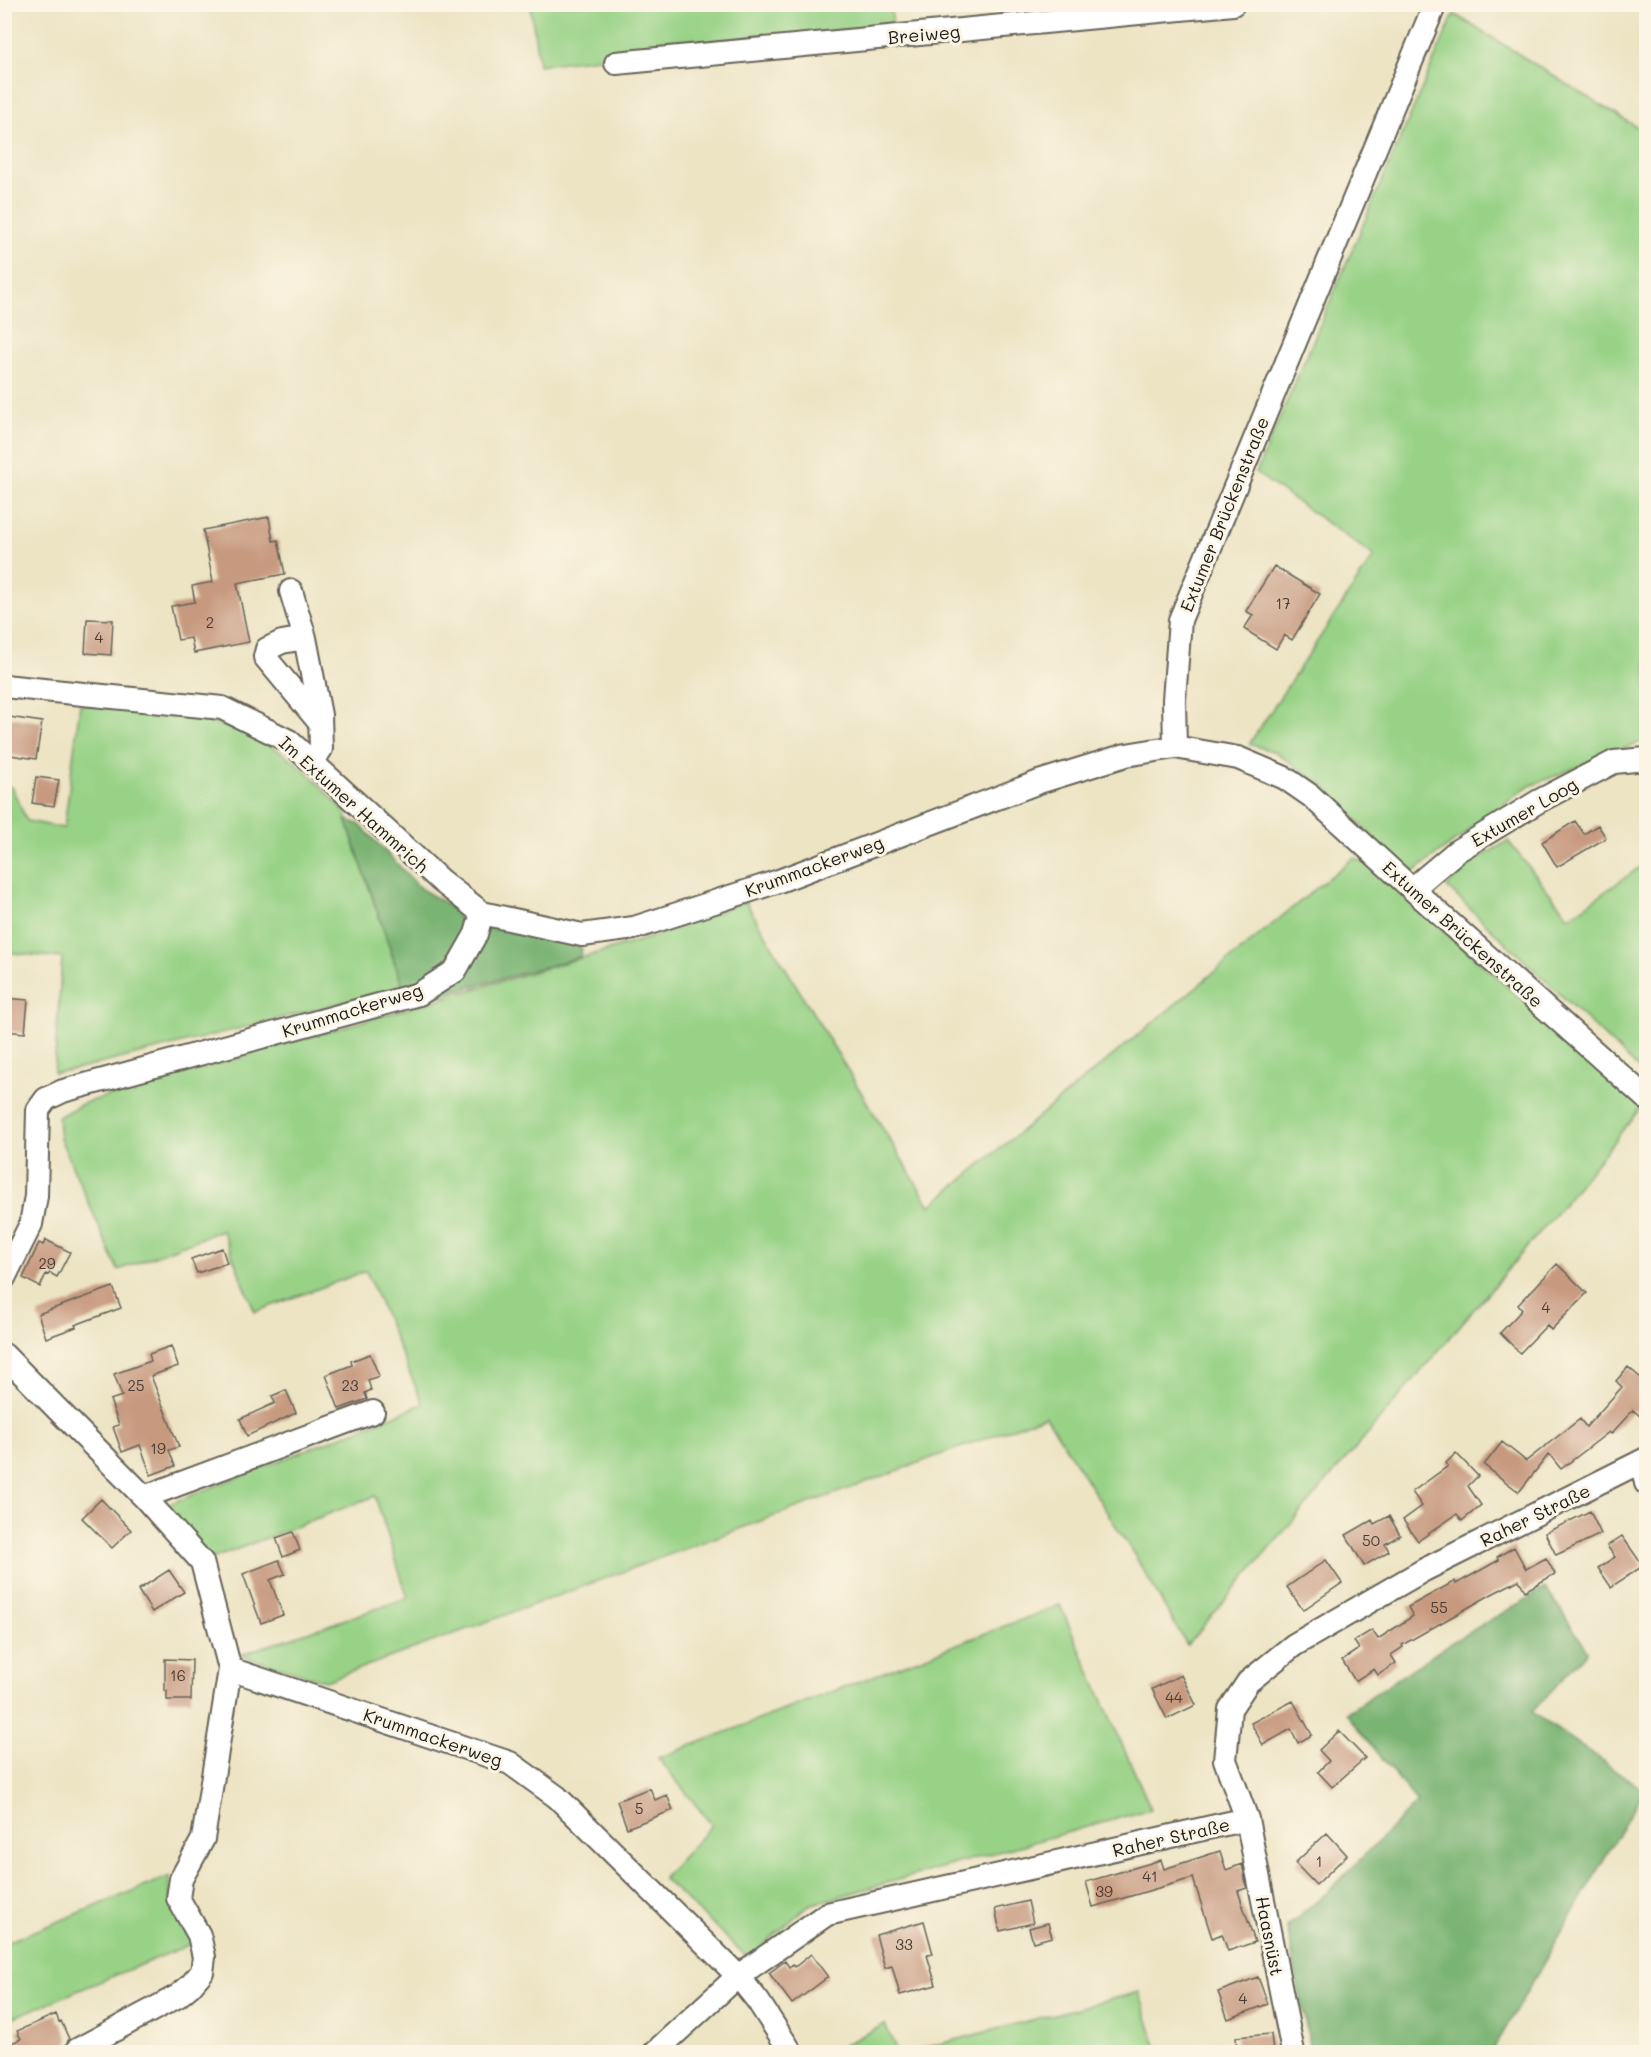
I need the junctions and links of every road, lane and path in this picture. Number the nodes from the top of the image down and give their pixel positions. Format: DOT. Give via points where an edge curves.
graph roads {
  1 [pos="1233,4"];
  2 [pos="1435,4"];
  3 [pos="1097,11"];
  4 [pos="616,63"];
  5 [pos="291,591"];
  6 [pos="305,638"];
  7 [pos="4,686"];
  8 [pos="320,723"];
  9 [pos="1175,747"];
  10 [pos="1647,759"];
  11 [pos="312,762"];
  12 [pos="1412,889"];
  13 [pos="482,913"];
  14 [pos="1647,1098"];
  15 [pos="4,1278"];
  16 [pos="4,1355"];
  17 [pos="373,1412"];
  18 [pos="1645,1468"];
  19 [pos="144,1497"];
  20 [pos="230,1669"];
  21 [pos="1247,1819"];
  22 [pos="738,1976"];
  23 [pos="77,2050"];
  24 [pos="655,2052"];
  25 [pos="790,2052"];
  26 [pos="1293,2052"];
  1 -- 3 [label="street, Breiweg"];
  2 -- 9 [label="street, Extumer Brückenstraße" via="1180,620"];
  3 -- 4 [label="street, Breiweg"];
  5 -- 6 [label="street"];
  6 -- 8 [label="street"];
  6 -- 8 [label="street" via="267,649 266,657"];
  7 -- 11 [label="street, Im Extumer Hammrich" via="222,708 289,741"];
  8 -- 11 [label="street" via="321,748"];
  9 -- 12 [label="street, Extumer Brückenstraße" via="1238,758 1285,778 1311,796"];
  9 -- 13 [label="street, Krummackerweg" via="1126,755 1039,782 779,881 634,928 582,935"];
  10 -- 12 [label="street, Extumer Loog" via="1614,762 1539,801 1457,851"];
  11 -- 13 [label="street, Im Extumer Hammrich" via="441,881"];
  12 -- 14 [label="street, Extumer Brückenstraße"];
  13 -- 15 [label="street, Krummackerweg" via="476,934 454,971 419,994 63,1091 46,1099 38,1110 36,1196 31,1224"];
  16 -- 19 [label="street"];
  17 -- 19 [label="street"];
  18 -- 21 [label="street, Raher Straße" via="1424,1570 1294,1645 1248,1682 1230,1709 1225,1760"];
  19 -- 20 [label="street" via="202,1562"];
  20 -- 22 [label="street, Krummackerweg" via="510,1763 557,1797"];
  20 -- 23 [label="street" via="203,1839 181,1879 178,1898 200,1935 202,1972 178,1996"];
  21 -- 22 [label="street, Raher Straße" via="827,1914"];
  21 -- 26 [label="street, Haasnüst"];
  22 -- 24 [label="street, Raher Straße"];
  22 -- 25 [label="street, Krummackerweg"];
}
